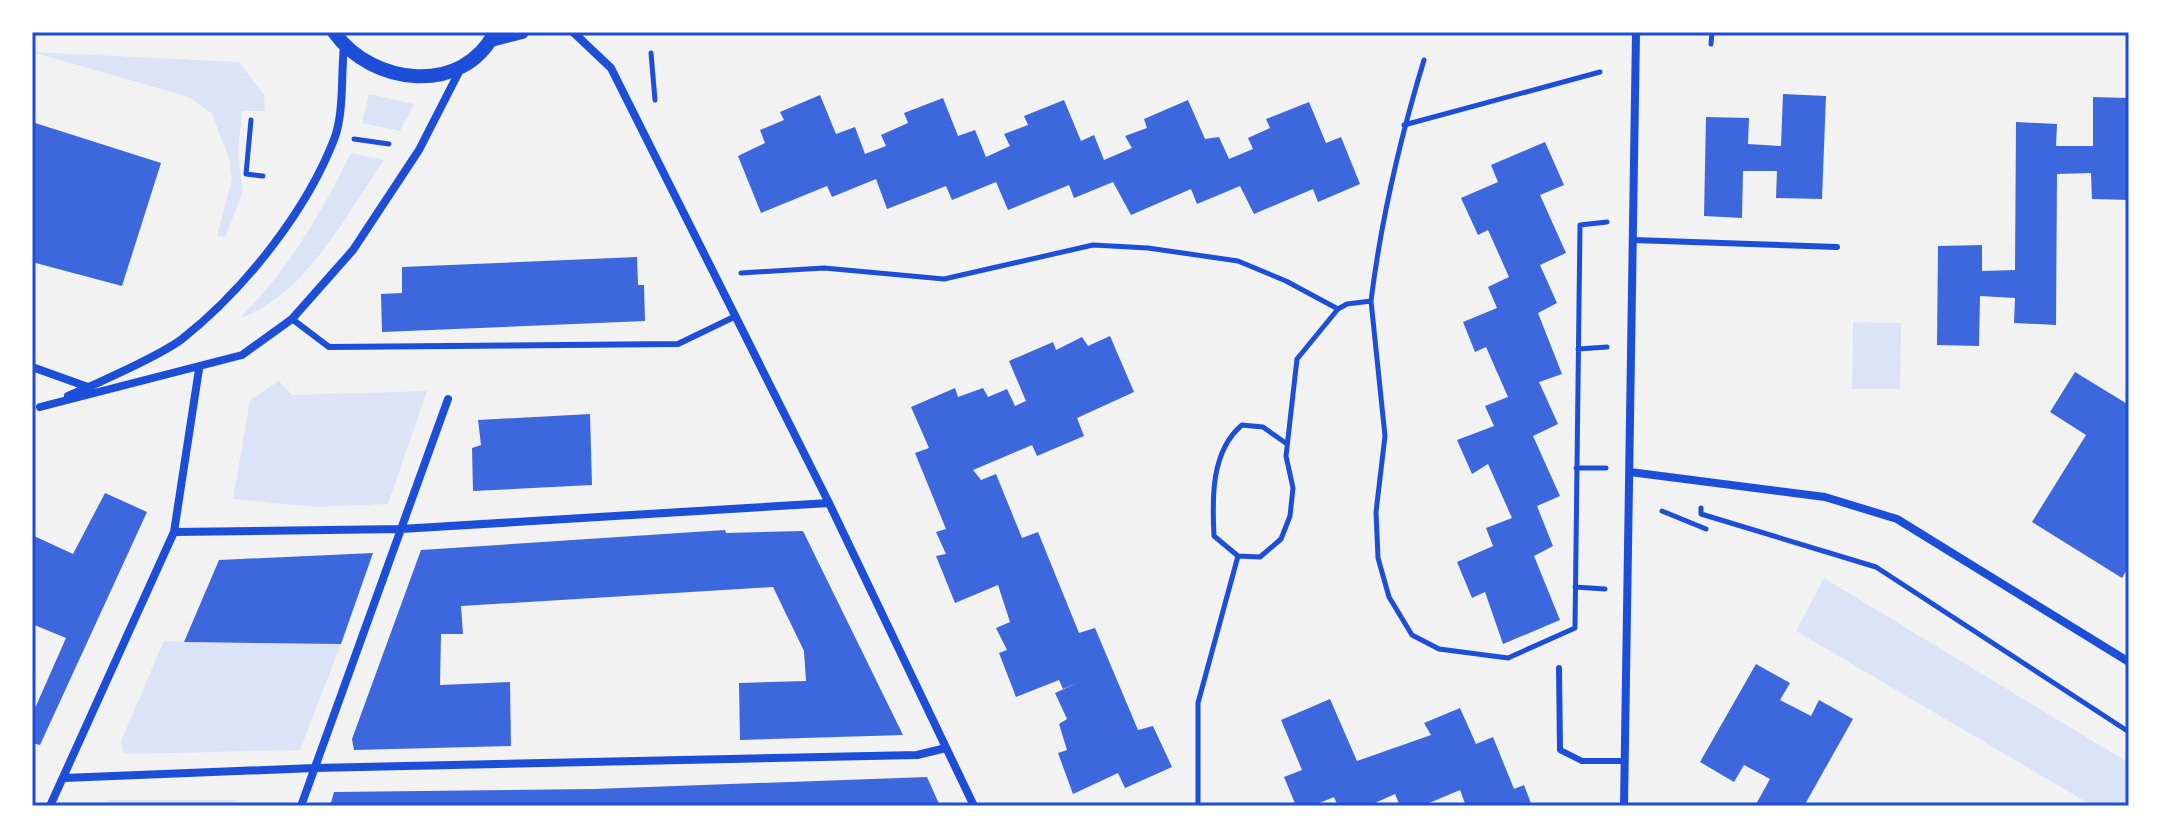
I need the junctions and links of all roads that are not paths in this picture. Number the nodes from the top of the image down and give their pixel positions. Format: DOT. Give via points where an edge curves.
graph roads {
  1 [pos="334,32"];
  2 [pos="522,32"];
  3 [pos="573,32"];
  4 [pos="1636,32"];
  5 [pos="493,36"];
  6 [pos="344,46"];
  7 [pos="463,65"];
  8 [pos="1633,240"];
  9 [pos="1837,247"];
  10 [pos="736,316"];
  11 [pos="292,319"];
  12 [pos="32,367"];
  13 [pos="199,369"];
  14 [pos="88,388"];
  15 [pos="448,399"];
  16 [pos="36,409"];
  17 [pos="1630,472"];
  18 [pos="829,503"];
  19 [pos="401,529"];
  20 [pos="174,532"];
  21 [pos="2129,662"];
  22 [pos="1559,668"];
  23 [pos="946,748"];
  24 [pos="1625,761"];
  25 [pos="314,768"];
  26 [pos="64,778"];
  27 [pos="50,806"];
  28 [pos="301,806"];
  29 [pos="974,806"];
  30 [pos="1624,806"];
  1 -- 6 [label="street"];
  2 -- 5 [label="street"];
  3 -- 10 [label="street" via="611,68"];
  4 -- 8 [label="street"];
  5 -- 7 [label="street"];
  6 -- 7 [label="street" via="378,70 414,79"];
  6 -- 14 [label="street" via="336,135 265,256 179,341"];
  7 -- 11 [label="street" via="419,150 353,250"];
  8 -- 9 [label="lane"];
  8 -- 17 [label="street"];
  10 -- 11 [label="lane" via="678,344 329,347"];
  10 -- 18 [label="street"];
  11 -- 13 [label="street" via="242,355"];
  12 -- 14 [label="street"];
  13 -- 16 [label="street"];
  13 -- 20 [label="street"];
  14 -- 16 [label="street"];
  15 -- 19 [label="street"];
  17 -- 21 [label="street" via="1825,497 1897,519"];
  17 -- 24 [label="street"];
  18 -- 19 [label="street"];
  18 -- 23 [label="street"];
  19 -- 20 [label="street"];
  19 -- 25 [label="street"];
  20 -- 26 [label="street"];
  22 -- 24 [label="lane" via="1560,750 1582,761"];
  23 -- 25 [label="street" via="917,755"];
  23 -- 29 [label="street"];
  24 -- 30 [label="street"];
  25 -- 26 [label="street"];
  25 -- 28 [label="street"];
  26 -- 27 [label="street"];
}
